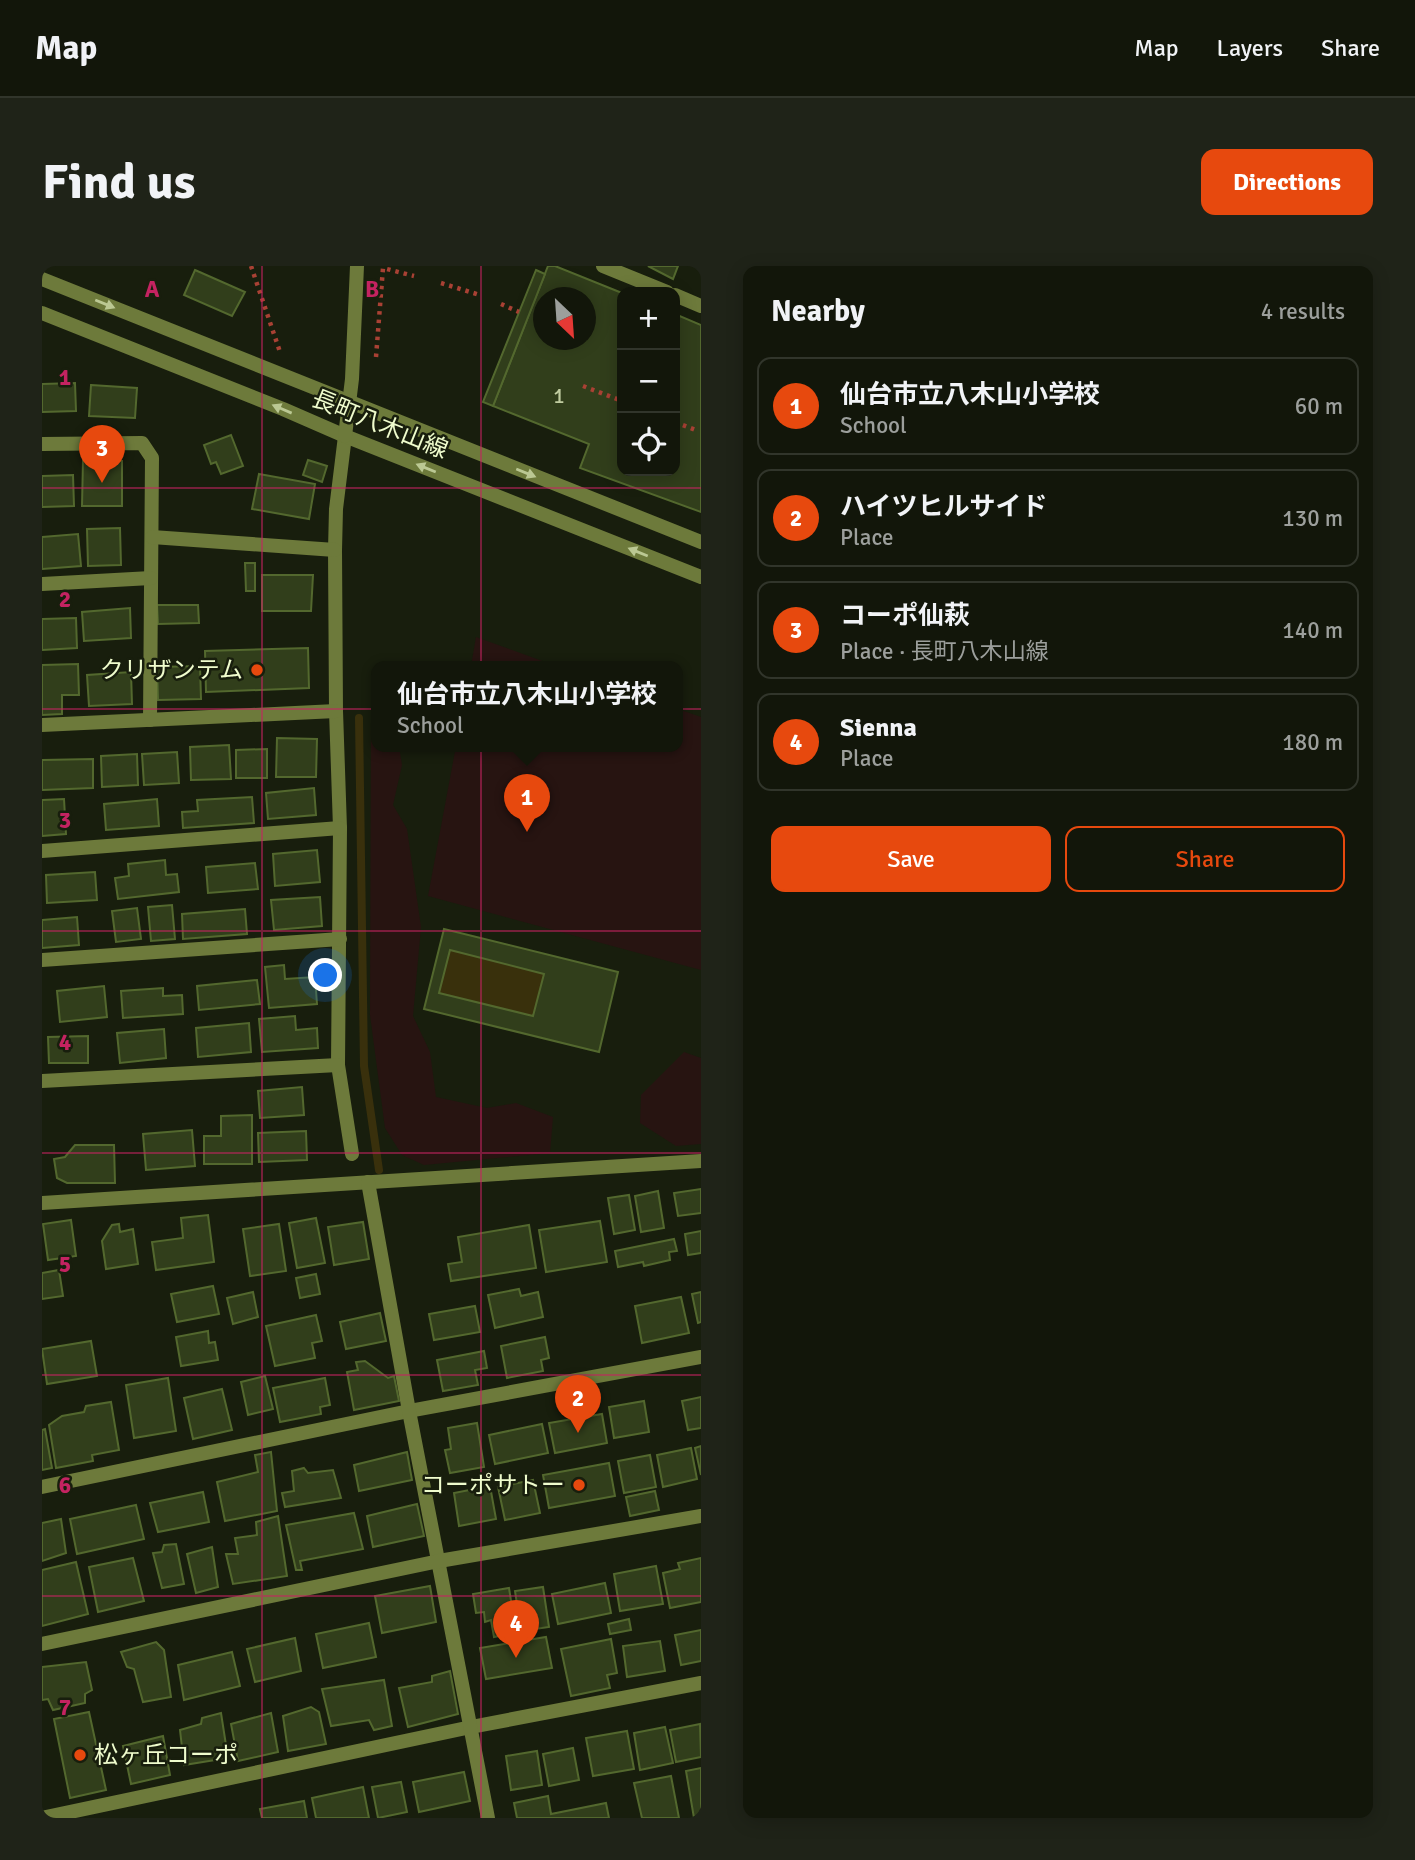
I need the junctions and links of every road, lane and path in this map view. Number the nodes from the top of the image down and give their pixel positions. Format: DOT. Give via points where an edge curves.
graph roads {
  1 [pos="251,266"];
  2 [pos="357,266"];
  3 [pos="603,266"];
  4 [pos="414,276"];
  5 [pos="42,279"];
  6 [pos="441,283"];
  7 [pos="655,287"];
  8 [pos="480,295"];
  9 [pos="680,298"];
  10 [pos="501,304"];
  11 [pos="701,306"];
  12 [pos="519,312"];
  13 [pos="42,313"];
  14 [pos="280,352"];
  15 [pos="375,362"];
  16 [pos="583,386"];
  17 [pos="617,399"];
  18 [pos="349,402"];
  19 [pos="680,424"];
  20 [pos="698,431"];
  21 [pos="345,436"];
  22 [pos="42,444"];
  23 [pos="152,537"];
  24 [pos="701,542"];
  25 [pos="335,550"];
  26 [pos="701,577"];
  27 [pos="151,578"];
  28 [pos="42,584"];
  29 [pos="336,711"];
  30 [pos="150,720"];
  31 [pos="42,725"];
  32 [pos="340,828"];
  33 [pos="42,851"];
  34 [pos="340,939"];
  35 [pos="42,960"];
  36 [pos="338,1065"];
  37 [pos="42,1081"];
  38 [pos="352,1153"];
  39 [pos="701,1161"];
  40 [pos="369,1182"];
  41 [pos="42,1203"];
  42 [pos="701,1357"];
  43 [pos="409,1411"];
  44 [pos="42,1487"];
  45 [pos="701,1517"];
  46 [pos="439,1561"];
  47 [pos="42,1644"];
  48 [pos="701,1683"];
  49 [pos="471,1727"];
  50 [pos="42,1818"];
  51 [pos="488,1818"];
  1 -- 14 [label="path"];
  2 -- 18 [label="street"];
  3 -- 7 [label="street"];
  4 -- 15 [label="path" via="383,268"];
  5 -- 18 [label="street, one-way"];
  6 -- 8 [label="path"];
  9 -- 11 [label="street"];
  10 -- 12 [label="path"];
  21 -- 13 [label="street, 長町八木山線, one-way"];
  16 -- 17 [label="path"];
  18 -- 21 [label="street"];
  18 -- 24 [label="street, one-way"];
  19 -- 20 [label="path"];
  21 -- 25 [label="street"];
  26 -- 21 [label="street, 長町八木山線, one-way"];
  22 -- 23 [label="street" via="142,443 152,458"];
  23 -- 25 [label="street"];
  23 -- 27 [label="street"];
  25 -- 29 [label="street"];
  27 -- 28 [label="street"];
  27 -- 30 [label="street"];
  29 -- 30 [label="street"];
  29 -- 32 [label="street"];
  30 -- 31 [label="street"];
  32 -- 33 [label="street"];
  32 -- 34 [label="street"];
  34 -- 35 [label="street"];
  34 -- 36 [label="street"];
  36 -- 37 [label="street"];
  36 -- 38 [label="street"];
  39 -- 40 [label="street"];
  40 -- 41 [label="street"];
  40 -- 43 [label="street"];
  42 -- 43 [label="street"];
  43 -- 44 [label="street"];
  43 -- 46 [label="street"];
  45 -- 46 [label="street"];
  46 -- 47 [label="street"];
  46 -- 49 [label="street"];
  48 -- 49 [label="street"];
  49 -- 50 [label="street"];
  49 -- 51 [label="street"];
}
